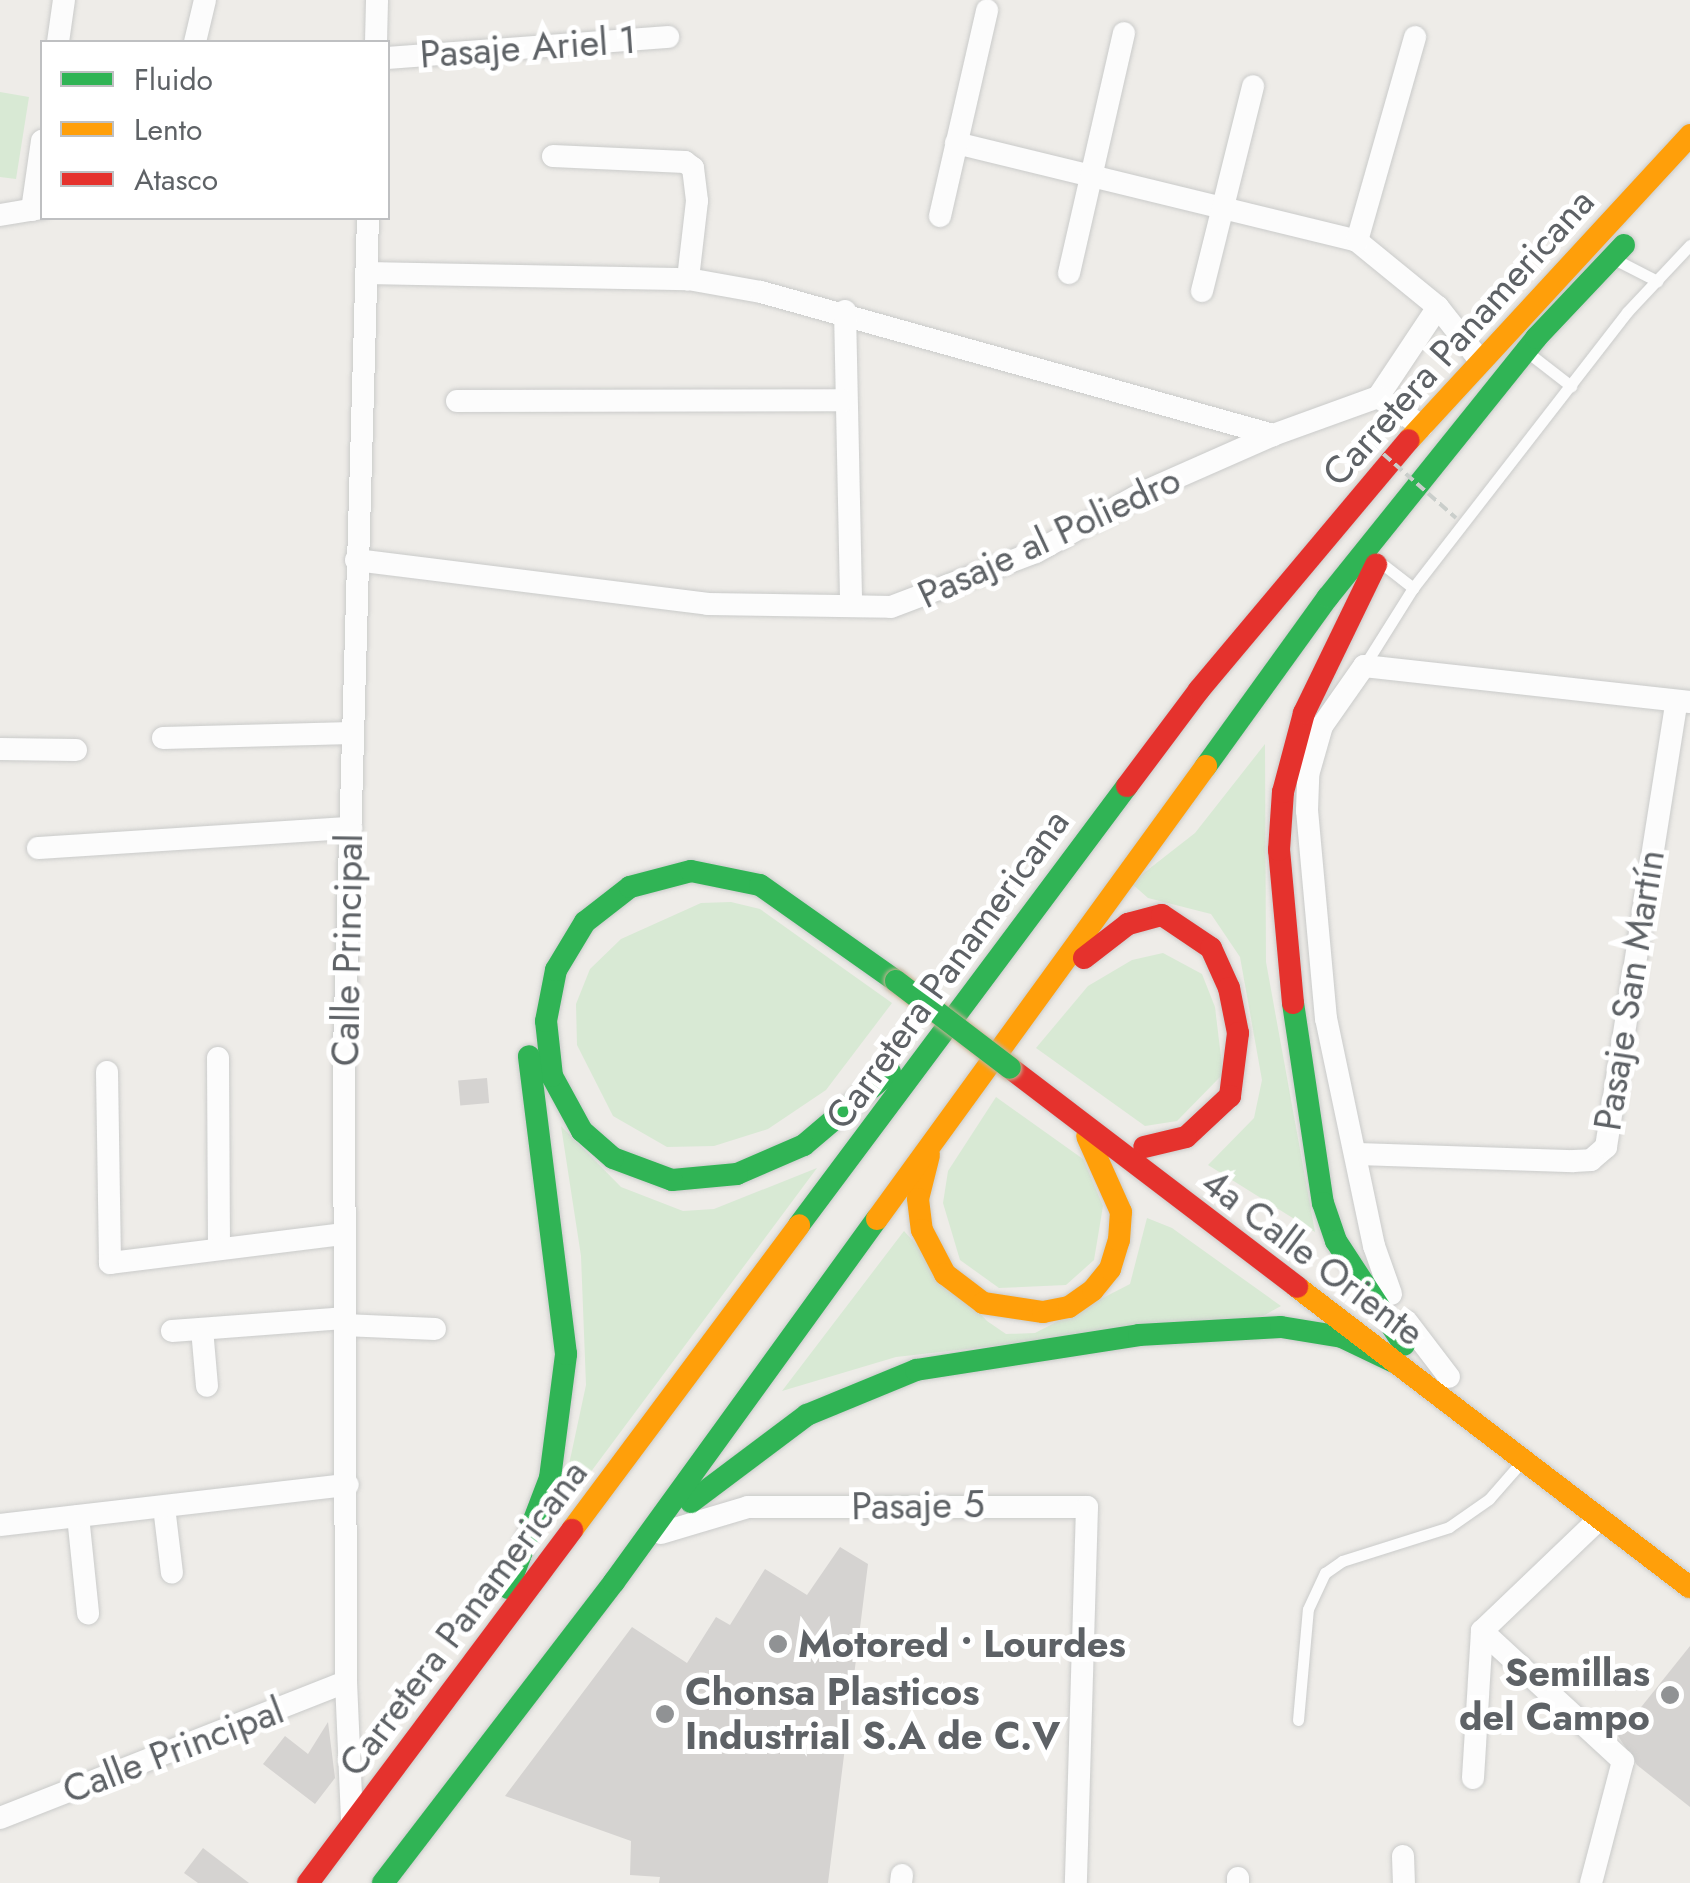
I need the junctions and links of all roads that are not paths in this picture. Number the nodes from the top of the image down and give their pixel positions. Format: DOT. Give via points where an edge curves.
graph roads {
  1 [pos="64,0"];
  2 [pos="204,0"];
  3 [pos="376,0"];
  4 [pos="986,10"];
  5 [pos="1124,33"];
  6 [pos="668,37"];
  7 [pos="1415,38"];
  8 [pos="58,40"];
  9 [pos="195,40"];
  10 [pos="376,40"];
  11 [pos="390,58"];
  12 [pos="1253,86"];
  13 [pos="1690,136"];
  14 [pos="956,142"];
  15 [pos="554,156"];
  16 [pos="40,168"];
  17 [pos="1094,174"];
  18 [pos="1223,206"];
  19 [pos="37,209"];
  20 [pos="0,215"];
  21 [pos="940,216"];
  22 [pos="368,220"];
  23 [pos="1638,230"];
  24 [pos="1357,241"];
  25 [pos="1690,245"];
  26 [pos="1612,258"];
  27 [pos="1069,273"];
  28 [pos="366,274"];
  29 [pos="688,279"];
  30 [pos="1656,281"];
  31 [pos="1202,291"];
  32 [pos="1438,307"];
  33 [pos="845,312"];
  34 [pos="1526,351"];
  35 [pos="1478,358"];
  36 [pos="1571,386"];
  37 [pos="1378,397"];
  38 [pos="844,400"];
  39 [pos="457,401"];
  40 [pos="1422,426"];
  41 [pos="1273,435"];
  42 [pos="1414,488"];
  43 [pos="356,560"];
  44 [pos="1378,560"];
  45 [pos="1413,588"];
  46 [pos="851,604"];
  47 [pos="1364,666"];
  48 [pos="1683,702"];
  49 [pos="352,733"];
  50 [pos="163,738"];
  51 [pos="0,749"];
  52 [pos="76,750"];
  53 [pos="350,828"];
  54 [pos="1089,834"];
  55 [pos="38,848"];
  56 [pos="900,975"];
  57 [pos="1034,1008"];
  58 [pos="218,1058"];
  59 [pos="1015,1062"];
  60 [pos="107,1072"];
  61 [pos="979,1082"];
  62 [pos="1079,1123"];
  63 [pos="1144,1146"];
  64 [pos="1358,1154"];
  65 [pos="343,1234"];
  66 [pos="219,1250"];
  67 [pos="344,1322"];
  68 [pos="202,1329"];
  69 [pos="435,1329"];
  70 [pos="172,1331"];
  71 [pos="1399,1353"];
  72 [pos="1448,1377"];
  73 [pos="207,1386"];
  74 [pos="741,1459"];
  75 [pos="1523,1460"];
  76 [pos="348,1485"];
  77 [pos="164,1507"];
  78 [pos="748,1507"];
  79 [pos="78,1516"];
  80 [pos="1599,1518"];
  81 [pos="0,1525"];
  82 [pos="661,1533"];
  83 [pos="1690,1560"];
  84 [pos="172,1573"];
  85 [pos="614,1582"];
  86 [pos="1690,1587"];
  87 [pos="88,1613"];
  88 [pos="1482,1631"];
  89 [pos="476,1655"];
  90 [pos="346,1682"];
  91 [pos="1298,1720"];
  92 [pos="1473,1778"];
  93 [pos="0,1818"];
  94 [pos="352,1822"];
  95 [pos="1403,1856"];
  96 [pos="308,1883"];
  97 [pos="383,1883"];
  98 [pos="1076,1883"];
  99 [pos="1404,1883"];
  100 [pos="1591,1883"];
  1 -- 8 [label="street"];
  2 -- 9 [label="street"];
  3 -- 10 [label="street"];
  4 -- 14 [label="street"];
  5 -- 17 [label="street"];
  6 -- 11 [label="street, Pasaje Ariel 1"];
  7 -- 24 [label="street"];
  12 -- 18 [label="street"];
  13 -- 35 [label="highway, Carretera Panamericana"];
  14 -- 17 [label="street"];
  14 -- 21 [label="street"];
  15 -- 29 [label="street" via="684,162 693,168 697,202"];
  16 -- 19 [label="street"];
  17 -- 18 [label="street"];
  17 -- 27 [label="street"];
  18 -- 24 [label="street"];
  18 -- 31 [label="street"];
  19 -- 20 [label="street"];
  22 -- 28 [label="street, Calle Principal"];
  23 -- 26 [label="highway, Carretera Panamericana"];
  24 -- 32 [label="street"];
  25 -- 30 [label="lane"];
  26 -- 30 [label="lane"];
  26 -- 34 [label="highway, Carretera Panamericana"];
  28 -- 29 [label="street"];
  28 -- 43 [label="street, Calle Principal"];
  29 -- 33 [label="street"];
  30 -- 36 [label="lane"];
  32 -- 35 [label="street"];
  32 -- 37 [label="street"];
  33 -- 38 [label="street"];
  33 -- 41 [label="street"];
  34 -- 36 [label="lane"];
  34 -- 42 [label="highway, Carretera Panamericana"];
  35 -- 40 [label="highway, Carretera Panamericana"];
  36 -- 45 [label="lane"];
  37 -- 40 [label="street"];
  37 -- 41 [label="street, Pasaje al Poliedro"];
  38 -- 39 [label="street"];
  38 -- 46 [label="street"];
  40 -- 54 [label="highway, Carretera Panamericana" via="1199,690"];
  41 -- 46 [label="street, Pasaje al Poliedro" via="924,600 891,607"];
  42 -- 44 [label="highway"];
  42 -- 57 [label="highway, Carretera Panamericana" via="1203,766"];
  43 -- 46 [label="street, Pasaje al Poliedro" via="708,604"];
  43 -- 49 [label="street, Calle Principal"];
  44 -- 45 [label="lane"];
  44 -- 71 [label="highway" via="1304,713 1283,792 1279,850 1294,1016 1323,1203 1336,1241"];
  45 -- 47 [label="lane"];
  47 -- 48 [label="street"];
  47 -- 64 [label="street" via="1322,726 1308,775 1308,849 1334,1070"];
  48 -- 64 [label="street, Pasaje San Martín" via="1606,1147 1590,1160 1574,1161"];
  49 -- 50 [label="street"];
  49 -- 53 [label="street, Calle Principal"];
  51 -- 52 [label="street"];
  53 -- 55 [label="street"];
  53 -- 65 [label="street, Calle Principal"];
  54 -- 56 [label="highway" via="864,1100 770,1160 706,1181 642,1172 582,1131 552,1076 547,1010 569,944 604,903 668,874 725,874 760,885"];
  54 -- 89 [label="highway, Carretera Panamericana"];
  56 -- 59 [label="highway, 4a Calle Oriente"];
  56 -- 89 [label="highway" via="798,889 753,864 723,857 660,862 620,875 561,928 538,977 528,1032 562,1274 562,1423 530,1536"];
  57 -- 61 [label="highway, Carretera Panamericana"];
  57 -- 63 [label="highway" via="1110,935 1144,918 1180,921 1211,948 1229,988 1238,1033 1230,1096 1186,1137"];
  58 -- 66 [label="street"];
  59 -- 62 [label="highway, 4a Calle Oriente"];
  59 -- 63 [label="highway, 4a Calle Oriente"];
  60 -- 66 [label="street" via="110,1263"];
  61 -- 62 [label="highway" via="928,1156 918,1198 934,1256 983,1303 1020,1311 1069,1307 1110,1270 1121,1212"];
  61 -- 85 [label="highway, Carretera Panamericana"];
  62 -- 71 [label="highway, 4a Calle Oriente"];
  63 -- 71 [label="highway, 4a Calle Oriente"];
  64 -- 72 [label="street" via="1383,1281"];
  65 -- 66 [label="street"];
  65 -- 67 [label="street, Calle Principal"];
  67 -- 68 [label="street"];
  67 -- 69 [label="street"];
  67 -- 76 [label="street, Calle Principal"];
  68 -- 70 [label="street"];
  68 -- 73 [label="street"];
  71 -- 72 [label="highway, 4a Calle Oriente"];
  71 -- 74 [label="highway" via="1312,1329 1139,1335 888,1377 806,1415"];
  71 -- 75 [label="highway, 4a Calle Oriente"];
  72 -- 83 [label="highway, 4a Calle Oriente"];
  74 -- 78 [label="street" via="733,1484"];
  74 -- 82 [label="highway"];
  75 -- 80 [label="highway, 4a Calle Oriente"];
  75 -- 91 [label="lane" via="1489,1499 1449,1526 1324,1573 1308,1609"];
  76 -- 77 [label="street"];
  76 -- 90 [label="street, Calle Principal"];
  77 -- 79 [label="street"];
  77 -- 84 [label="street"];
  78 -- 82 [label="street, Pasaje 5"];
  78 -- 98 [label="street, Pasaje 5" via="1087,1507"];
  79 -- 81 [label="street"];
  79 -- 87 [label="street"];
  80 -- 86 [label="highway, 4a Calle Oriente"];
  80 -- 88 [label="street"];
  82 -- 85 [label="highway"];
  85 -- 97 [label="highway, Carretera Panamericana"];
  88 -- 92 [label="street"];
  88 -- 100 [label="street" via="1623,1760"];
  89 -- 94 [label="highway, Carretera Panamericana"];
  90 -- 93 [label="street, Calle Principal"];
  90 -- 94 [label="street, Calle Principal"];
  94 -- 96 [label="highway, Carretera Panamericana"];
  95 -- 99 [label="street"];
}
